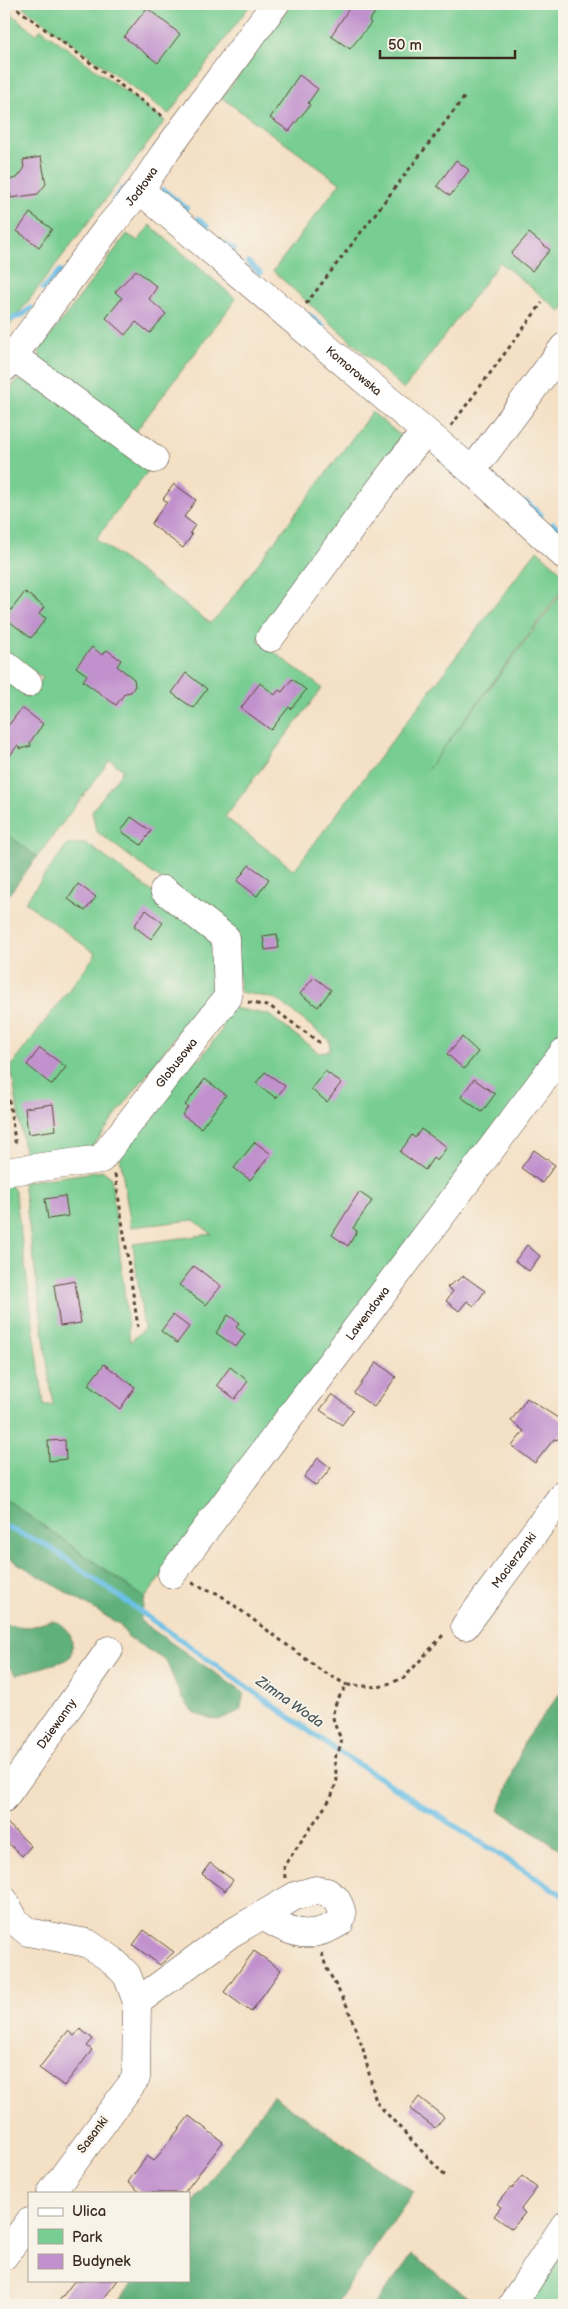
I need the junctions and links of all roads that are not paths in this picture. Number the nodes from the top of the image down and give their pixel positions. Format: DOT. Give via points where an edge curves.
graph roads {
  1 [pos="275,4"];
  2 [pos="140,190"];
  3 [pos="564,347"];
  4 [pos="8,362"];
  5 [pos="432,437"];
  6 [pos="154,459"];
  7 [pos="472,471"];
  8 [pos="564,555"];
  9 [pos="270,638"];
  10 [pos="4,664"];
  11 [pos="28,683"];
  12 [pos="164,890"];
  13 [pos="564,1052"];
  14 [pos="12,1171"];
  15 [pos="564,1494"];
  16 [pos="172,1574"];
  17 [pos="465,1626"];
  18 [pos="109,1650"];
  19 [pos="4,1798"];
  20 [pos="4,1900"];
  21 [pos="263,1916"];
  22 [pos="137,2002"];
  23 [pos="52,2192"];
  24 [pos="28,2223"];
  25 [pos="564,2226"];
  26 [pos="4,2256"];
  27 [pos="512,2305"];
  1 -- 2 [label="street, Jodłowa"];
  2 -- 4 [label="street, Jodłowa"];
  2 -- 5 [label="street, Komorowska"];
  3 -- 7 [label="street"];
  4 -- 6 [label="street"];
  5 -- 7 [label="street, Komorowska"];
  5 -- 9 [label="street" via="394,470"];
  7 -- 8 [label="street, Komorowska"];
  10 -- 11 [label="street"];
  12 -- 14 [label="street, Globusowa" via="226,938 228,997 101,1159"];
  13 -- 16 [label="street, Lawendowa"];
  15 -- 17 [label="street, Macierzanki"];
  18 -- 19 [label="street, Dziewanny"];
  20 -- 22 [label="street" via="15,1921 28,1932 87,1943 111,1959 127,1975"];
  21 -- 21 [label="street" via="295,1896 316,1890 327,1892 336,1899 342,1914 340,1922 316,1933 288,1931"];
  21 -- 22 [label="street" via="223,1939"];
  22 -- 23 [label="street, Sasanki" via="136,2078"];
  24 -- 26 [label="street"];
  25 -- 27 [label="street"];
}
